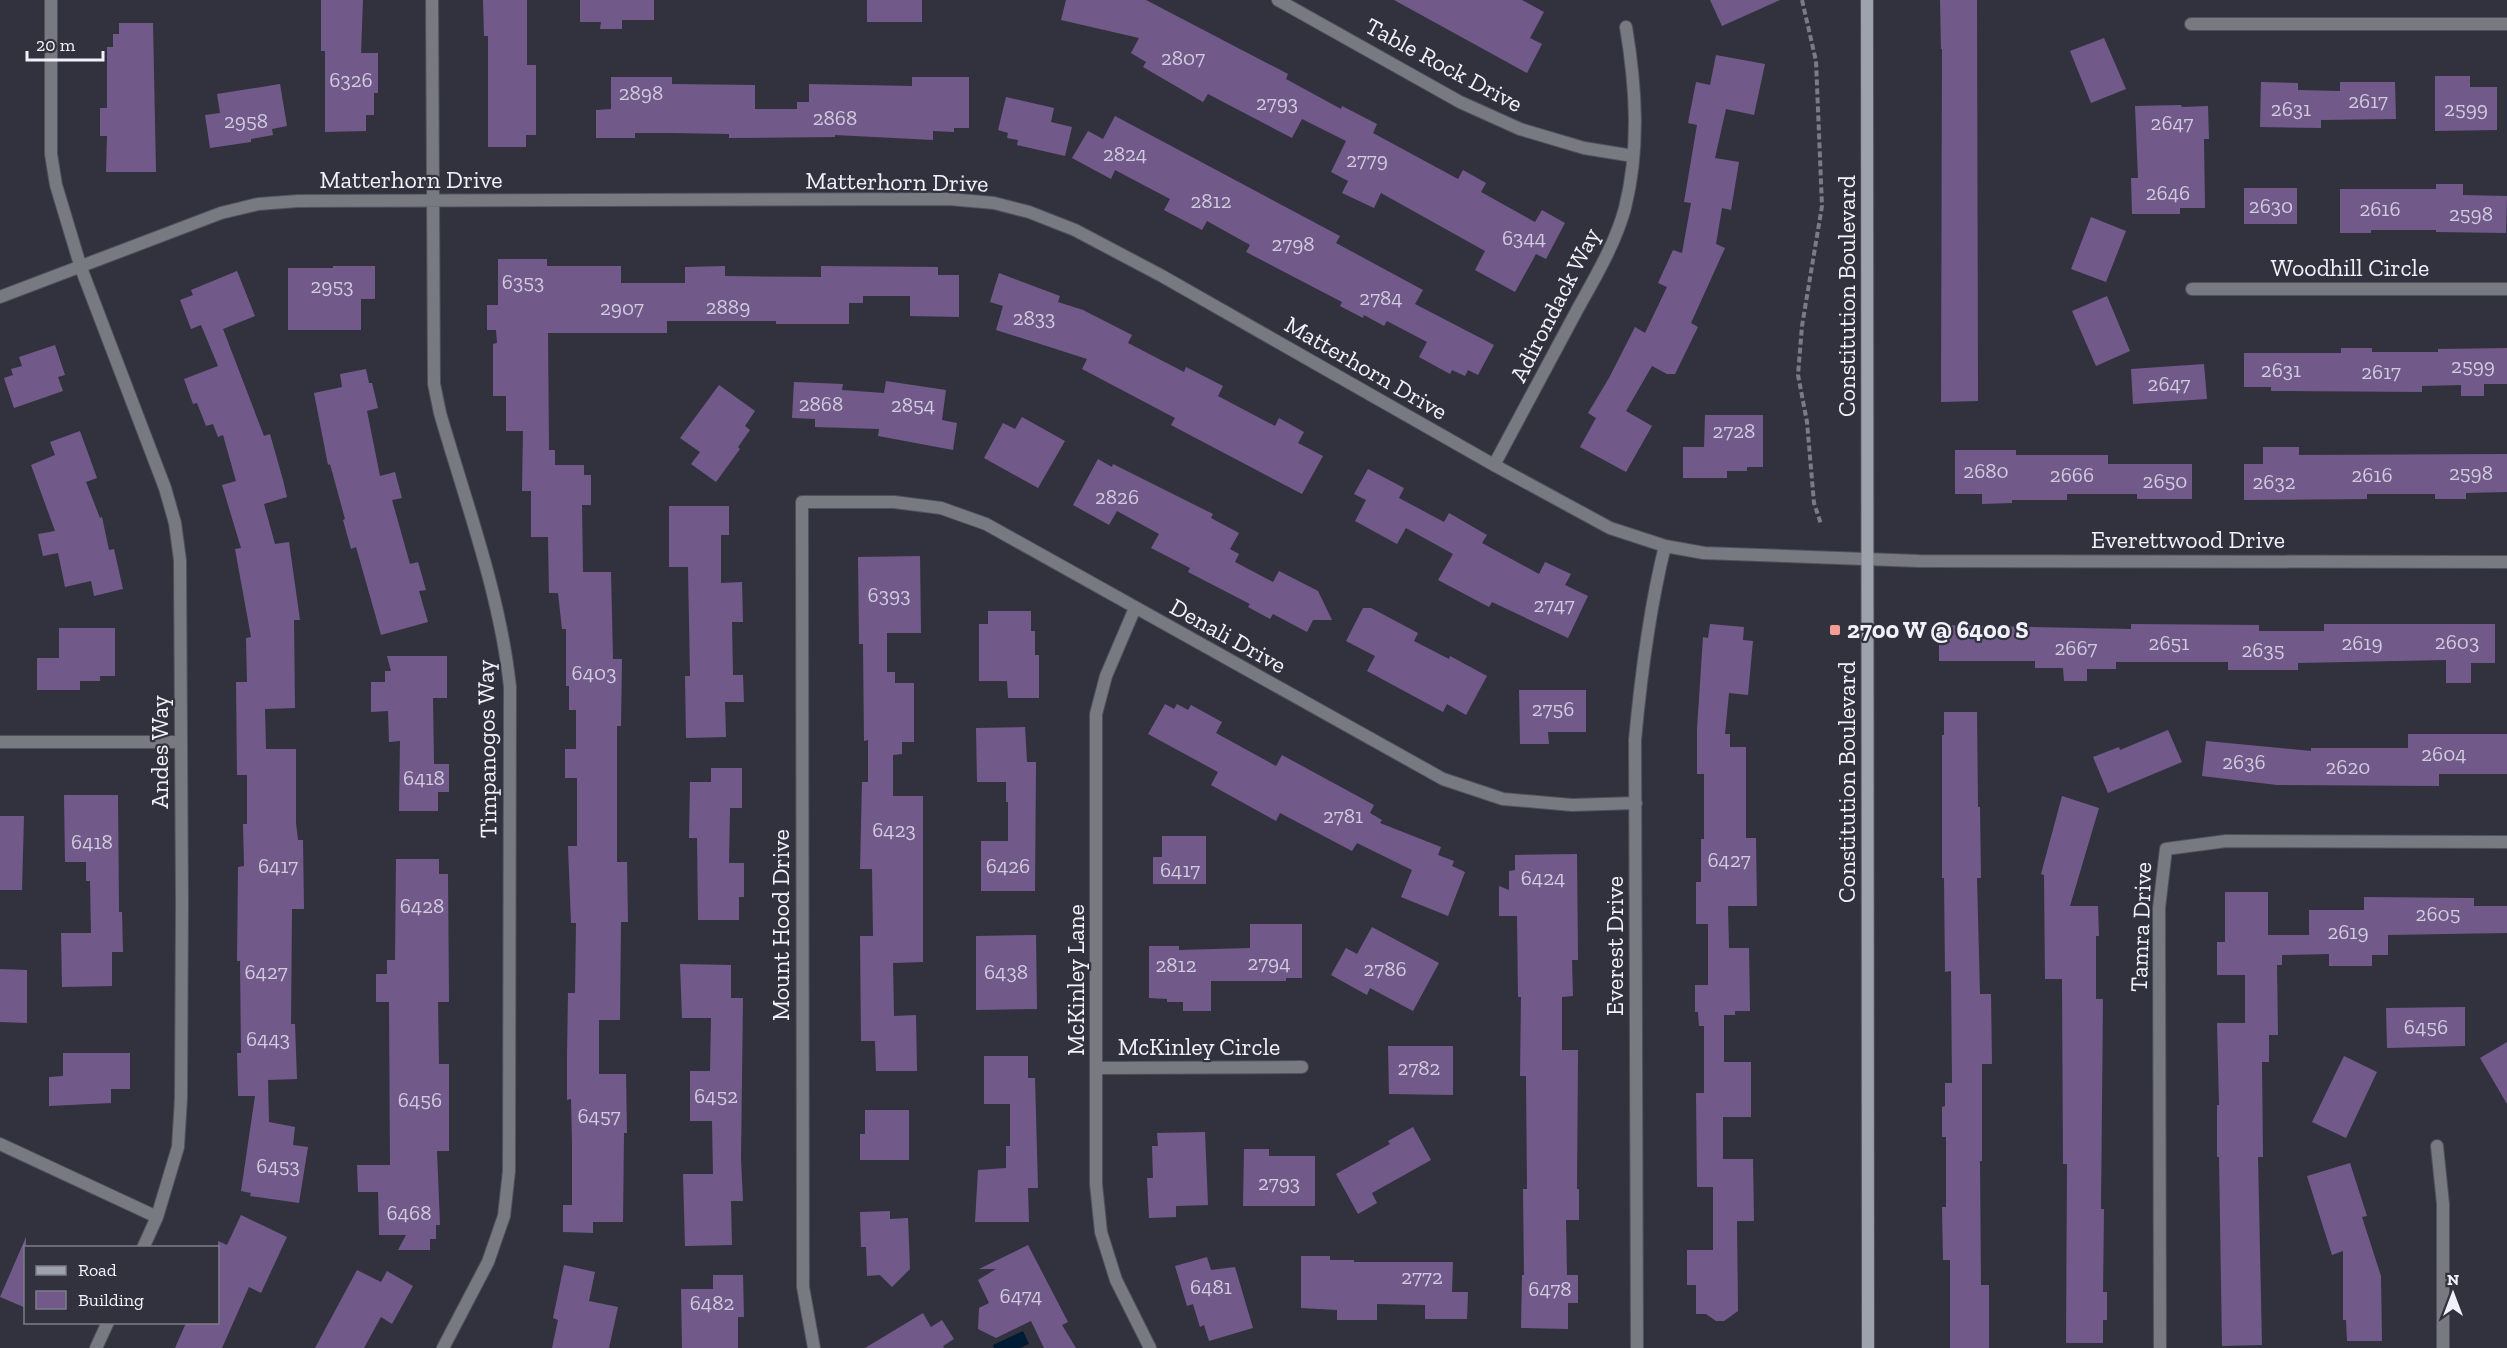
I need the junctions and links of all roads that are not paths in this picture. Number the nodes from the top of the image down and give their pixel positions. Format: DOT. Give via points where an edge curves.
graph roads {
  1 [pos="51,0"];
  2 [pos="432,0"];
  3 [pos="1278,0"];
  4 [pos="1867,0"];
  5 [pos="2191,24"];
  6 [pos="2507,24"];
  7 [pos="1626,27"];
  8 [pos="1633,156"];
  9 [pos="432,201"];
  10 [pos="81,268"];
  11 [pos="2192,289"];
  12 [pos="2507,289"];
  13 [pos="0,297"];
  14 [pos="1494,465"];
  15 [pos="802,502"];
  16 [pos="1665,546"];
  17 [pos="1868,559"];
  18 [pos="2507,562"];
  19 [pos="1135,608"];
  20 [pos="0,742"];
  21 [pos="181,742"];
  22 [pos="1636,803"];
  23 [pos="2507,842"];
  24 [pos="1302,1067"];
  25 [pos="1097,1068"];
  26 [pos="0,1144"];
  27 [pos="2437,1146"];
  28 [pos="157,1216"];
  29 [pos="144,1246"];
  30 [pos="108,1324"];
  31 [pos="96,1348"];
  32 [pos="443,1348"];
  33 [pos="814,1348"];
  34 [pos="1150,1348"];
  35 [pos="1637,1348"];
  36 [pos="1868,1348"];
  37 [pos="2160,1348"];
  38 [pos="2443,1348"];
  1 -- 10 [label="street, Andes Way" via="51,154 56,185"];
  2 -- 9 [label="street, Timpanogos Way"];
  3 -- 8 [label="street, Table Rock Drive" via="1460,102 1520,129 1584,148"];
  4 -- 17 [label="main road, Constitution Boulevard"];
  5 -- 6 [label="street"];
  7 -- 8 [label="street, Adirondack Way" via="1636,93"];
  8 -- 14 [label="street, Adirondack Way" via="1624,210 1609,250"];
  9 -- 10 [label="street, Matterhorn Drive" via="258,204 221,213"];
  9 -- 14 [label="street, Matterhorn Drive" via="949,199 994,203 1075,230"];
  9 -- 32 [label="street, Timpanogos Way" via="434,384 497,610 510,687 506,1204 488,1262"];
  10 -- 13 [label="street, Matterhorn Drive"];
  10 -- 21 [label="street, Andes Way" via="176,523 180,560"];
  11 -- 12 [label="street, Woodhill Circle"];
  14 -- 16 [label="street, Matterhorn Drive" via="1610,528"];
  15 -- 19 [label="street, Denali Drive" via="894,502 940,508 986,524"];
  15 -- 33 [label="street, Mount Hood Drive" via="803,1287"];
  16 -- 17 [label="street, Matterhorn Drive" via="1704,553"];
  16 -- 22 [label="street, Everest Drive" via="1641,677 1635,740"];
  17 -- 18 [label="street, Everettwood Drive"];
  17 -- 36 [label="main road, Constitution Boulevard"];
  19 -- 22 [label="street, Denali Drive" via="1443,779 1503,799 1572,805"];
  19 -- 25 [label="street, McKinley Lane" via="1106,676 1096,714"];
  20 -- 21 [label="street"];
  21 -- 28 [label="street, Andes Way" via="180,1118 178,1147"];
  22 -- 35 [label="street, Everest Drive"];
  23 -- 37 [label="street, Tamra Drive" via="2226,841 2166,849 2159,908"];
  24 -- 25 [label="street, McKinley Circle"];
  25 -- 34 [label="street, McKinley Lane" via="1096,1184 1101,1232 1116,1280"];
  26 -- 28 [label="street"];
  27 -- 38 [label="street" via="2443,1204"];
  28 -- 29 [label="street, Andes Way"];
  30 -- 31 [label="street"];
}
